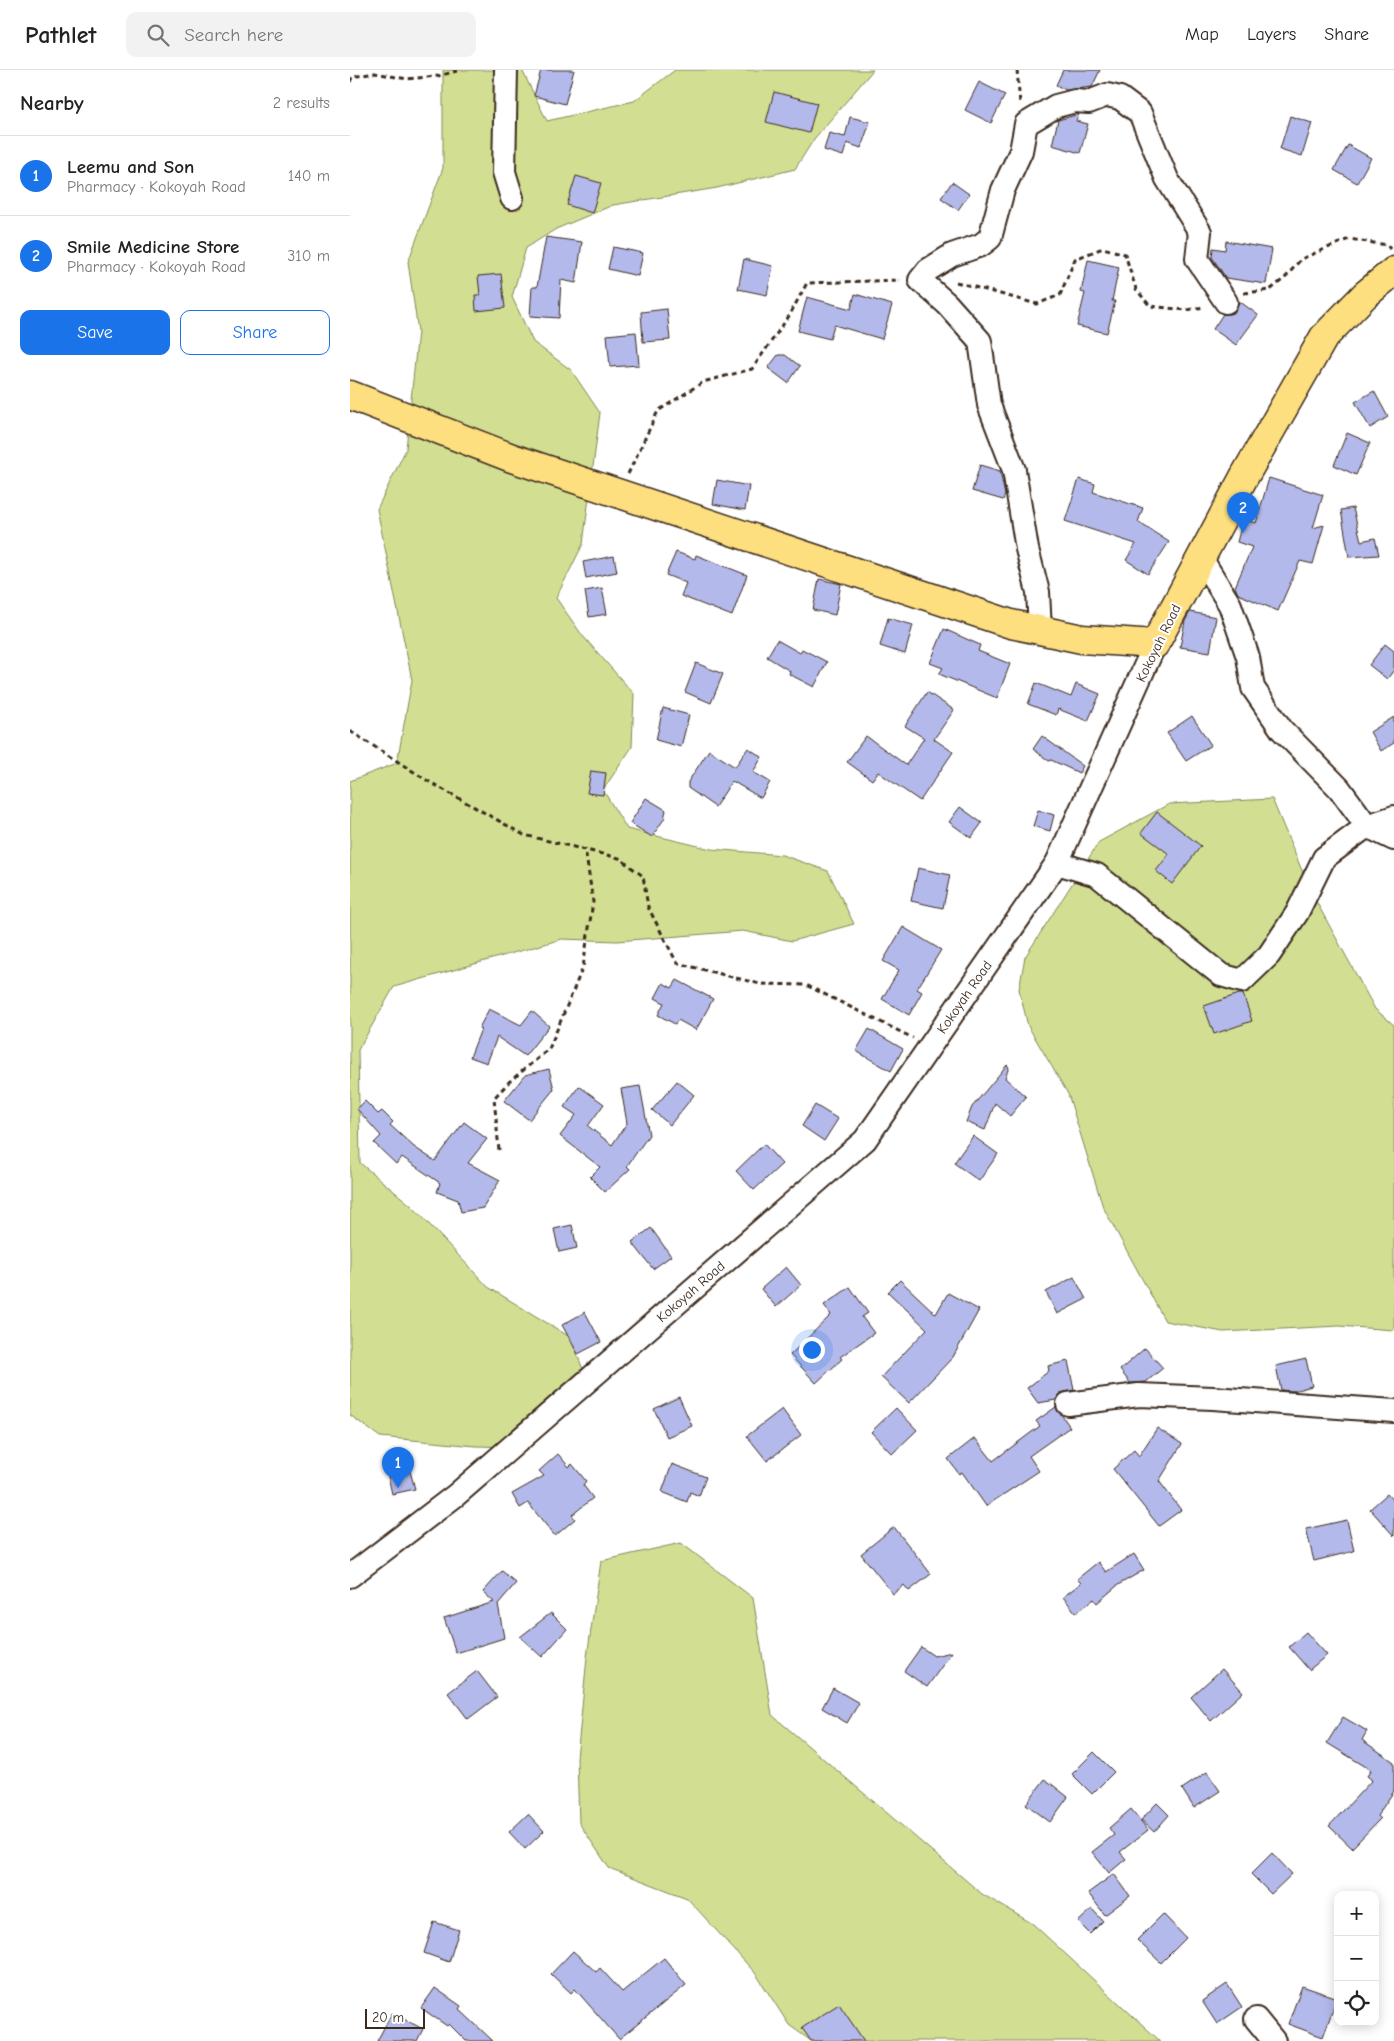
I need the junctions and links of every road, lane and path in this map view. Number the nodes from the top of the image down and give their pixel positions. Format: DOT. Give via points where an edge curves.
graph roads {
  1 [pos="461,70"];
  2 [pos="506,70"];
  3 [pos="1017,70"];
  4 [pos="350,82"];
  5 [pos="1026,124"];
  6 [pos="512,198"];
  7 [pos="1394,253"];
  8 [pos="1394,272"];
  9 [pos="920,280"];
  10 [pos="1226,302"];
  11 [pos="350,395"];
  12 [pos="619,494"];
  13 [pos="1201,558"];
  14 [pos="1040,630"];
  15 [pos="1155,644"];
  16 [pos="350,731"];
  17 [pos="1394,817"];
  18 [pos="1367,826"];
  19 [pos="1394,839"];
  20 [pos="585,848"];
  21 [pos="1057,863"];
  22 [pos="915,1039"];
  23 [pos="498,1150"];
  24 [pos="1068,1404"];
  25 [pos="1394,1412"];
  26 [pos="350,1576"];
  27 [pos="1256,2019"];
  28 [pos="1274,2041"];
  1 -- 4 [label="path" via="407,79 375,73 352,78"];
  2 -- 6 [label="street" via="504,172"];
  3 -- 5 [label="path" via="1018,96"];
  5 -- 9 [label="street" via="990,238 944,260 928,270"];
  5 -- 10 [label="street" via="1056,106 1075,101 1089,102 1107,95 1120,98 1140,113 1167,179 1200,232 1197,259"];
  7 -- 10 [label="path" via="1387,245 1348,239 1302,259 1270,290 1234,294"];
  8 -- 13 [label="main road, Kokoyah Road" via="1324,337"];
  9 -- 10 [label="path" via="951,281 1037,304 1060,295 1075,259 1103,248 1125,254 1136,290 1150,306 1186,310"];
  9 -- 12 [label="path" via="807,283 789,316 752,369 703,382 658,410"];
  9 -- 14 [label="street" via="980,341 989,405 1014,470 1038,592"];
  11 -- 12 [label="main road" via="512,458"];
  12 -- 14 [label="main road" via="1010,624"];
  13 -- 15 [label="main road, Kokoyah Road"];
  13 -- 18 [label="street" via="1230,605 1248,658 1253,688 1282,730 1339,788"];
  14 -- 15 [label="main road" via="1082,639"];
  15 -- 21 [label="street, Kokoyah Road"];
  16 -- 20 [label="path" via="428,781 524,834"];
  17 -- 18 [label="street"];
  18 -- 19 [label="street"];
  18 -- 21 [label="street" via="1324,858 1297,914 1269,954 1242,981 1221,975 1097,876"];
  20 -- 22 [label="path" via="619,858 644,876 648,907 677,963 760,984 806,985"];
  20 -- 23 [label="path" via="593,902 583,967 549,1049 494,1098"];
  21 -- 26 [label="street, Kokoyah Road" via="865,1140 456,1495"];
  24 -- 25 [label="street" via="1139,1395"];
  27 -- 28 [label="street"];
}
